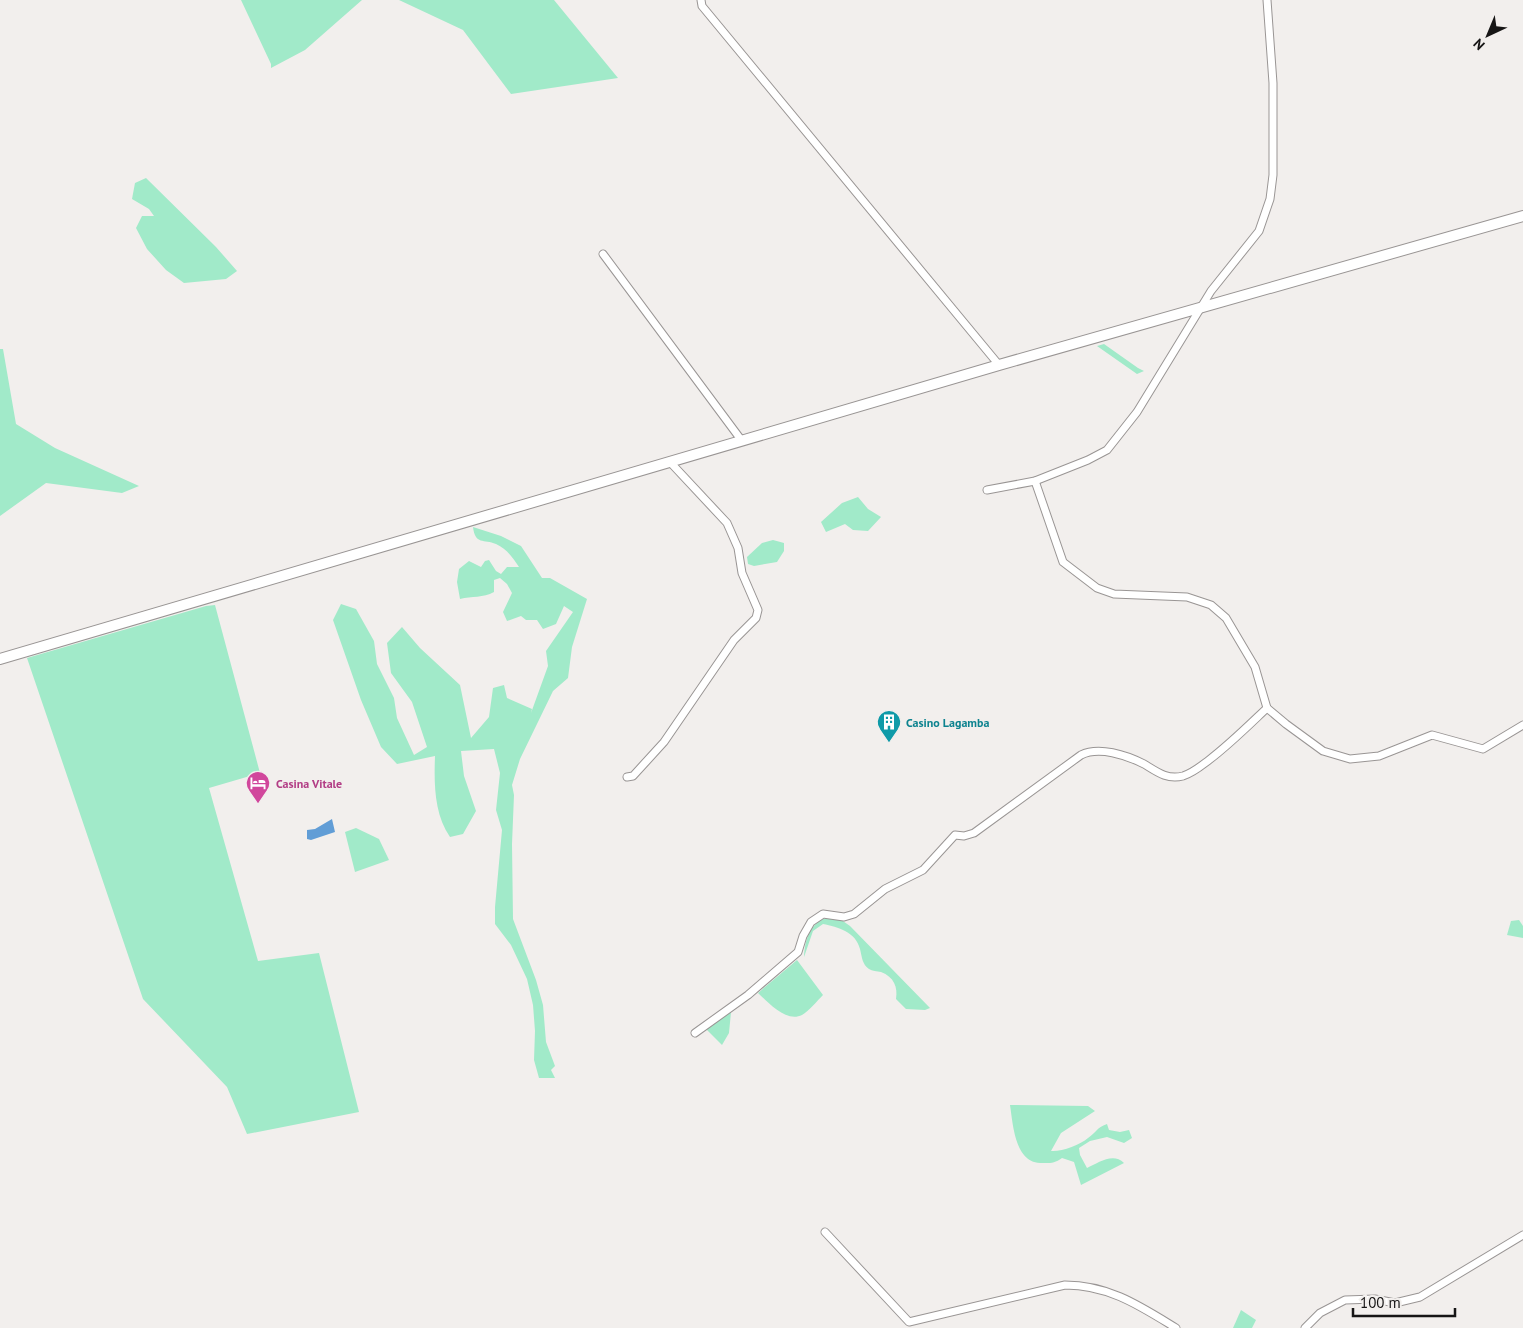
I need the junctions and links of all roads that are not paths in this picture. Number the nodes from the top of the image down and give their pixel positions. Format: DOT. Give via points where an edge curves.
graph roads {
  1 [pos="701,0"];
  2 [pos="1268,0"];
  3 [pos="1523,216"];
  4 [pos="603,254"];
  5 [pos="1201,308"];
  6 [pos="998,365"];
  7 [pos="742,441"];
  8 [pos="670,462"];
  9 [pos="1035,481"];
  10 [pos="987,490"];
  11 [pos="0,659"];
  12 [pos="1267,708"];
  13 [pos="1523,725"];
  14 [pos="627,777"];
  15 [pos="695,1033"];
  16 [pos="824,1232"];
  17 [pos="1523,1235"];
  18 [pos="1176,1328"];
  19 [pos="1305,1328"];
  1 -- 6 [label="street" via="702,6"];
  2 -- 5 [label="street" via="1273,83 1270,199 1259,231"];
  3 -- 5 [label="main road"];
  4 -- 7 [label="street"];
  5 -- 6 [label="main road"];
  5 -- 9 [label="street" via="1136,412 1107,450"];
  6 -- 7 [label="main road"];
  7 -- 8 [label="main road"];
  8 -- 11 [label="main road"];
  8 -- 14 [label="street" via="727,523 738,548 742,573 758,610 756,618 734,640 664,742 633,776"];
  9 -- 10 [label="street"];
  9 -- 12 [label="street" via="1063,562 1097,588 1114,594 1187,597 1211,605 1226,618 1255,668"];
  12 -- 13 [label="street" via="1324,751 1350,759 1379,756 1432,735 1483,749"];
  12 -- 15 [label="street" via="1229,745 1182,776 1162,775 1118,754 1089,751 1081,755 974,833 955,836 923,870 885,889 854,914 844,917 823,914 811,922 798,952 748,996"];
  16 -- 18 [label="street" via="909,1322 1065,1285 1082,1285 1118,1296"];
  17 -- 19 [label="street" via="1420,1298 1395,1303 1375,1299 1345,1300 1320,1313"];
}
